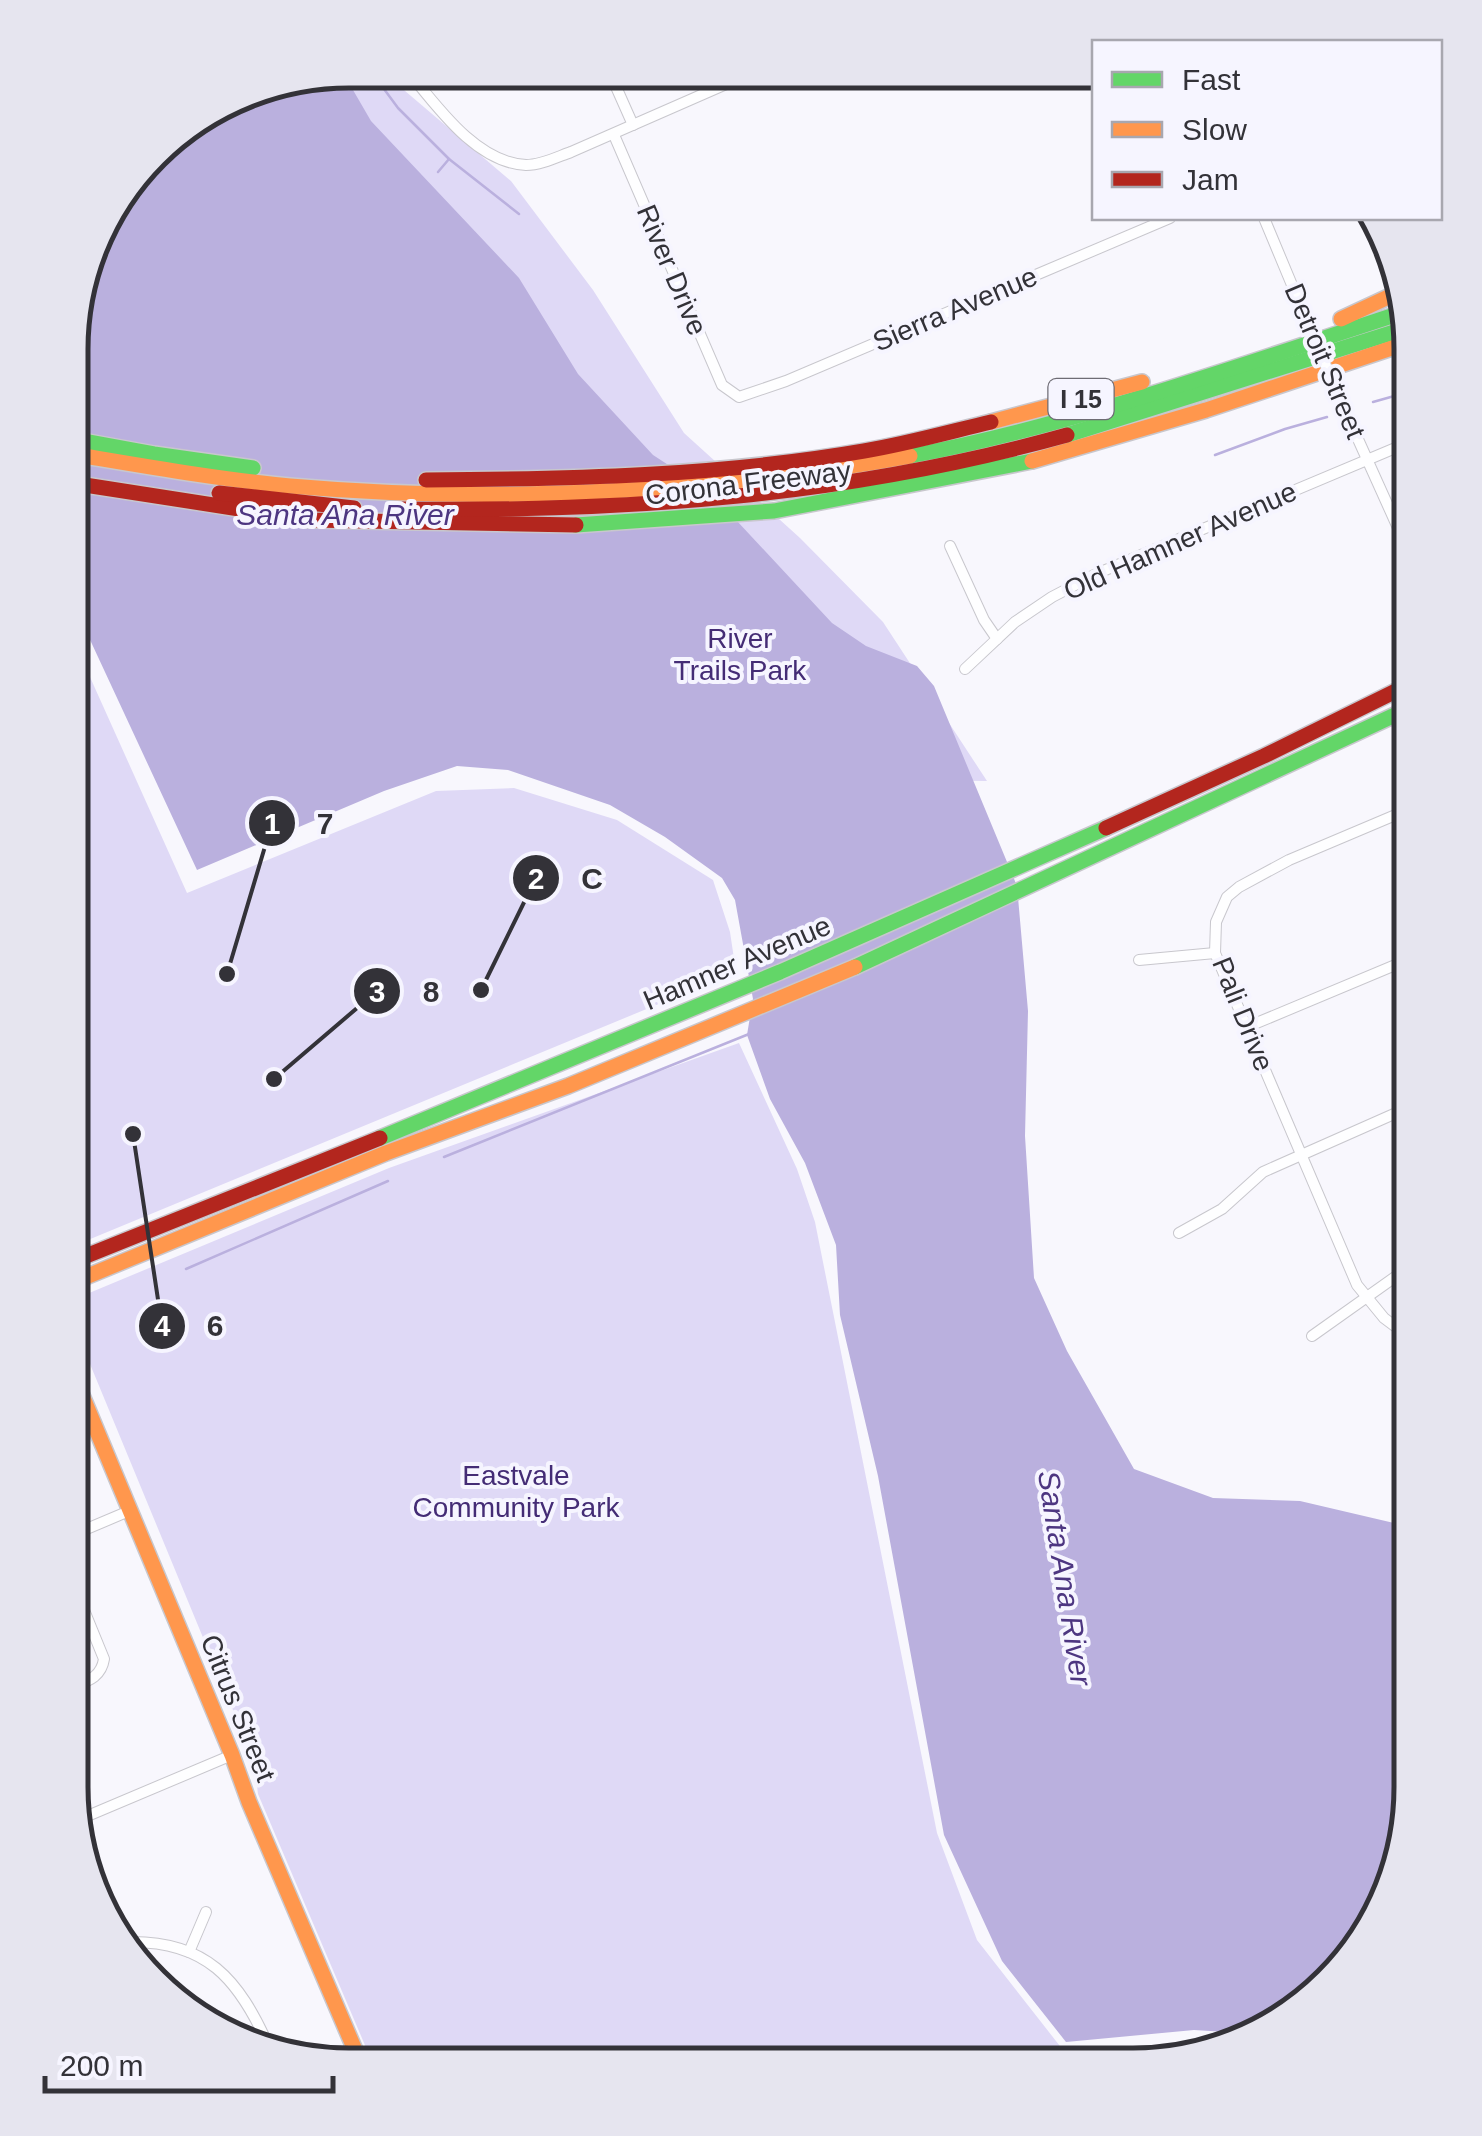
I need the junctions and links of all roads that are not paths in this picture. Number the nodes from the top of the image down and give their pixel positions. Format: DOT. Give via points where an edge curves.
graph roads {
  1 [pos="423,88"];
  2 [pos="617,88"];
  3 [pos="719,88"];
  4 [pos="634,125"];
  5 [pos="614,135"];
  6 [pos="1165,220"];
  7 [pos="1265,220"];
  8 [pos="1389,300"];
  9 [pos="1392,316"];
  10 [pos="1393,332"];
  11 [pos="1394,350"];
  12 [pos="740,397"];
  13 [pos="88,442"];
  14 [pos="1394,449"];
  15 [pos="88,457"];
  16 [pos="1368,460"];
  17 [pos="88,474"];
  18 [pos="760,480"];
  19 [pos="88,486"];
  20 [pos="1394,518"];
  21 [pos="950,546"];
  22 [pos="997,639"];
  23 [pos="966,669"];
  24 [pos="1394,693"];
  25 [pos="1394,715"];
  26 [pos="1394,816"];
  27 [pos="1215,953"];
  28 [pos="1139,960"];
  29 [pos="1394,966"];
  30 [pos="1248,1027"];
  31 [pos="1394,1114"];
  32 [pos="1301,1153"];
  33 [pos="1179,1232"];
  34 [pos="88,1255"];
  35 [pos="88,1276"];
  36 [pos="1394,1278"];
  37 [pos="1367,1298"];
  38 [pos="1394,1325"];
  39 [pos="1312,1336"];
  40 [pos="88,1411"];
  41 [pos="129,1511"];
  42 [pos="88,1528"];
  43 [pos="88,1618"];
  44 [pos="88,1681"];
  45 [pos="232,1755"];
  46 [pos="90,1815"];
  47 [pos="206,1912"];
  48 [pos="140,1943"];
  49 [pos="189,1952"];
  50 [pos="263,2034"];
  51 [pos="355,2048"];
  1 -- 5 [label="street" via="472,144 524,165"];
  2 -- 4 [label="street"];
  3 -- 4 [label="street"];
  4 -- 5 [label="street"];
  5 -- 12 [label="street, River Drive" via="722,385"];
  6 -- 12 [label="street, Sierra Avenue"];
  7 -- 16 [label="street, Detroit Street, bridge"];
  8 -- 18 [label="main road, Corona Freeway / I 15" via="1193,368"];
  9 -- 18 [label="main road" via="1073,418 943,450"];
  10 -- 18 [label="main road" via="984,457 890,476"];
  11 -- 19 [label="main road, Corona Freeway / I 15" via="1023,464 774,511 584,525 310,520"];
  13 -- 18 [label="main road, Corona Freeway / I 15" via="314,476"];
  14 -- 16 [label="street, Old Hamner Avenue"];
  15 -- 18 [label="main road" via="318,490 508,496"];
  16 -- 20 [label="street, Detroit Street"];
  16 -- 22 [label="street, Old Hamner Avenue" via="1096,574"];
  17 -- 18 [label="main road" via="343,508 515,511 685,504"];
  21 -- 22 [label="street"];
  22 -- 23 [label="street, Old Hamner Avenue"];
  24 -- 34 [label="main road, Hamner Avenue" via="828,952"];
  25 -- 35 [label="main road, Hamner Avenue" via="876,958"];
  26 -- 27 [label="street, Pali Drive" via="1238,886 1216,922"];
  27 -- 28 [label="street"];
  27 -- 30 [label="street, Pali Drive"];
  29 -- 30 [label="street"];
  30 -- 32 [label="street, Pali Drive"];
  31 -- 32 [label="street"];
  32 -- 33 [label="street"];
  32 -- 37 [label="street, Pali Drive"];
  36 -- 37 [label="street"];
  37 -- 38 [label="street"];
  37 -- 39 [label="street"];
  40 -- 41 [label="main road, Citrus Street"];
  41 -- 42 [label="street"];
  41 -- 45 [label="main road, Citrus Street"];
  43 -- 44 [label="street" via="104,1659 97,1677"];
  45 -- 46 [label="street"];
  45 -- 51 [label="main road, Citrus Street"];
  47 -- 49 [label="street"];
  48 -- 49 [label="street"];
  49 -- 50 [label="street" via="234,1984"];
}
